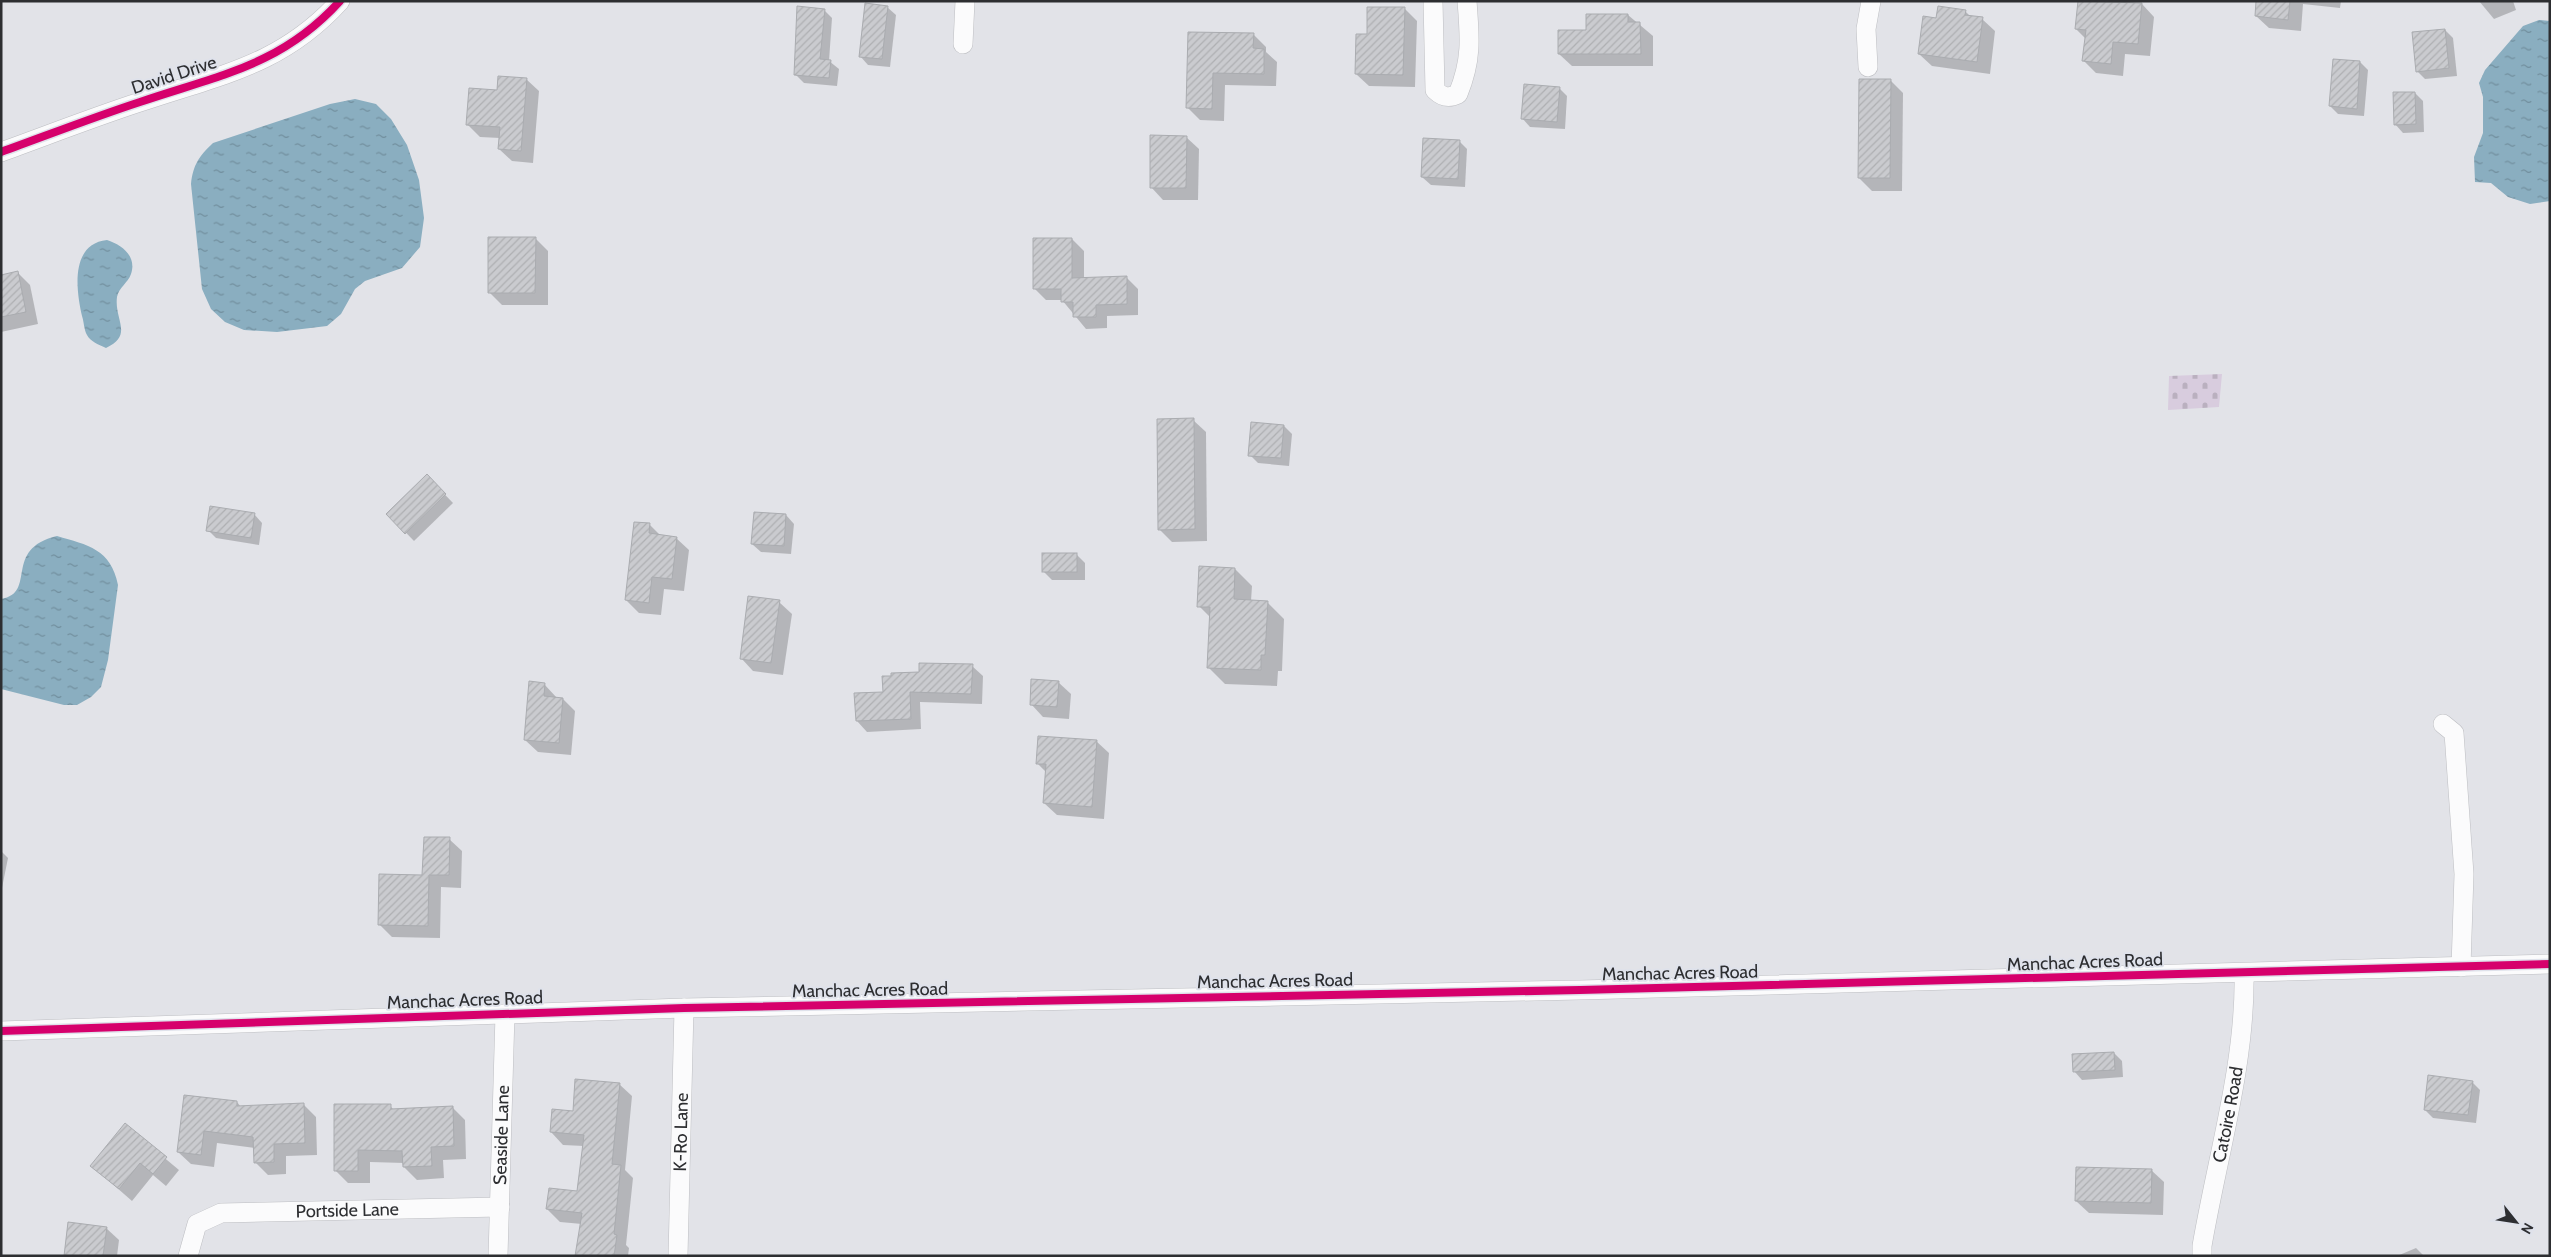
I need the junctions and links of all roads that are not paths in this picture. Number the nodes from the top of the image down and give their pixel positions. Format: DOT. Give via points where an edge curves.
graph roads {
  1 [pos="340,1"];
  2 [pos="965,1"];
  3 [pos="1433,1"];
  4 [pos="1466,1"];
  5 [pos="1871,1"];
  6 [pos="963,44"];
  7 [pos="1868,67"];
  8 [pos="1,152"];
  9 [pos="2443,724"];
  10 [pos="2550,964"];
  11 [pos="2460,967"];
  12 [pos="2244,973"];
  13 [pos="684,1008"];
  14 [pos="505,1014"];
  15 [pos="1,1031"];
  16 [pos="500,1207"];
  17 [pos="188,1256"];
  18 [pos="498,1256"];
  19 [pos="678,1256"];
  20 [pos="2202,1256"];
  1 -- 8 [label="street, David Drive" via="299,40 257,63"];
  2 -- 6 [label="street"];
  3 -- 4 [label="street" via="1435,90 1441,96 1451,97 1458,94 1467,71 1470,34"];
  5 -- 7 [label="street" via="1866,29"];
  9 -- 11 [label="street" via="2454,733 2460,796 2464,874"];
  10 -- 11 [label="street, Manchac Acres Road"];
  11 -- 12 [label="street, Manchac Acres Road"];
  12 -- 13 [label="street, Manchac Acres Road"];
  12 -- 20 [label="street, Catoire Road" via="2245,1004"];
  13 -- 14 [label="street, Manchac Acres Road"];
  13 -- 19 [label="street, K-Ro Lane"];
  14 -- 15 [label="street, Manchac Acres Road"];
  14 -- 16 [label="street, Seaside Lane"];
  16 -- 17 [label="street, Portside Lane" via="221,1213 197,1224"];
  16 -- 18 [label="street, Seaside Lane"];
}
